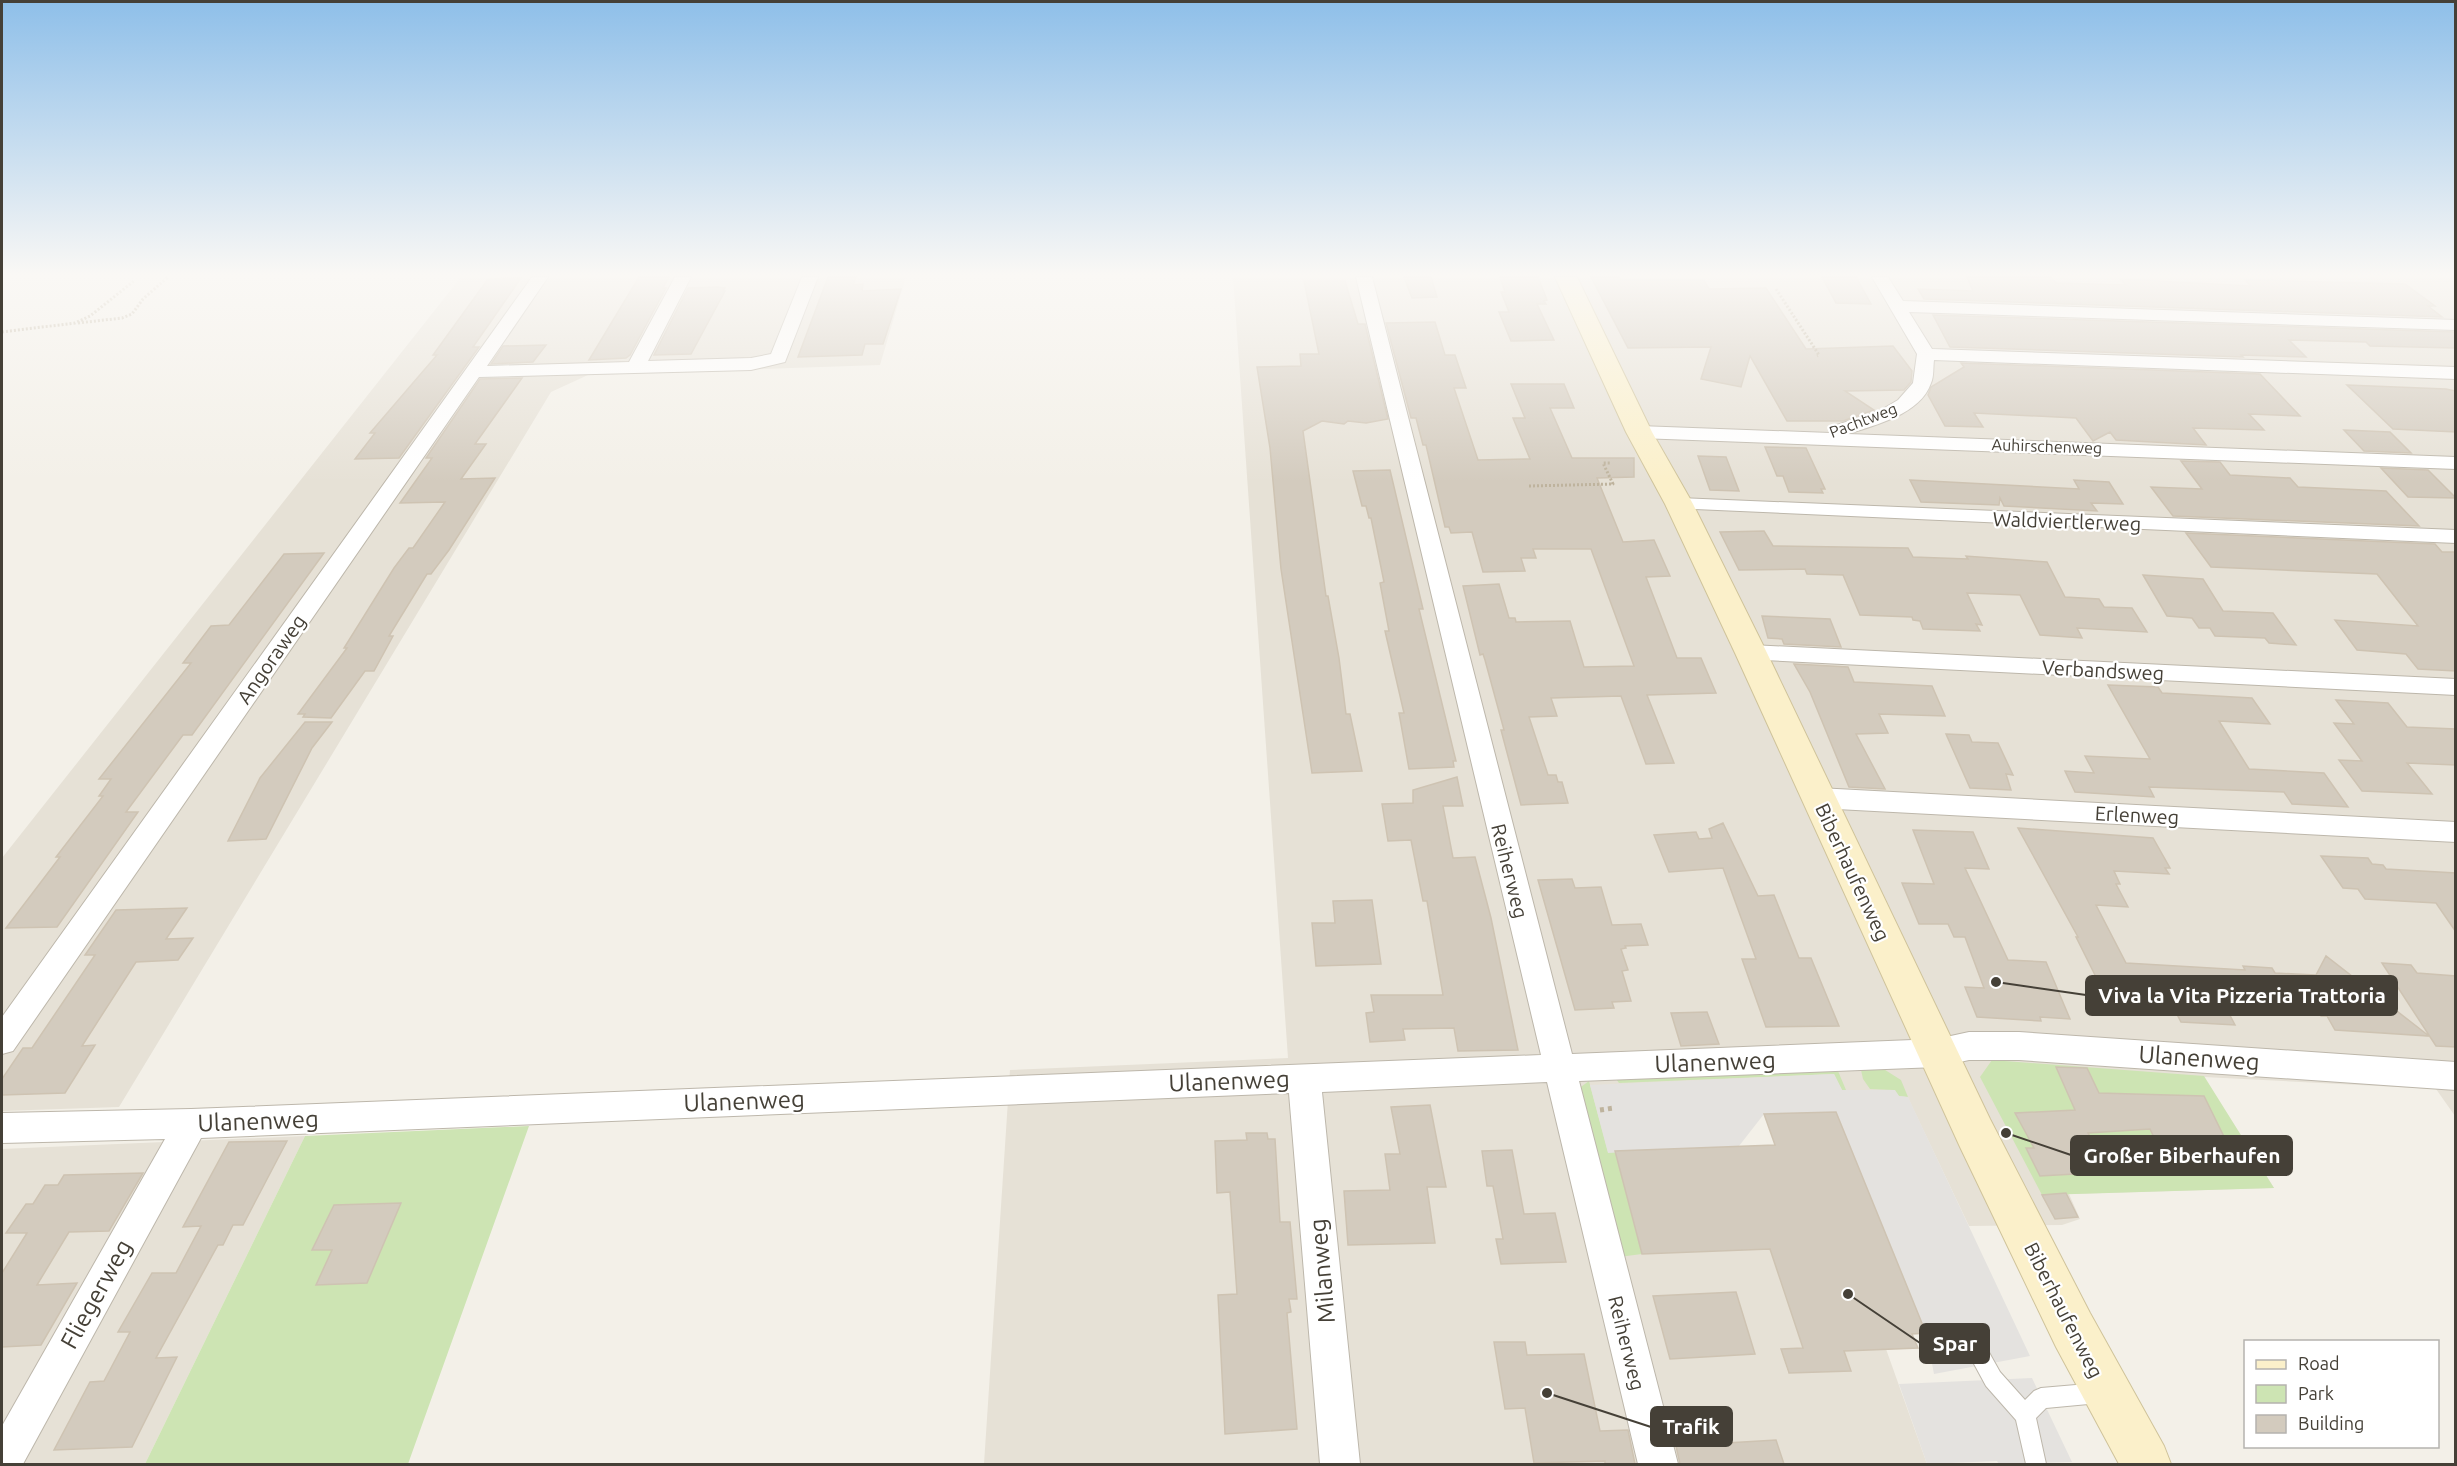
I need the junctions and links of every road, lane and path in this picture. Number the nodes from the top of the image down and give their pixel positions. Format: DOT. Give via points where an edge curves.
graph roads {
  1 [pos="492,345"];
  2 [pos="647,345"];
  3 [pos="784,345"];
  4 [pos="1381,345"];
  5 [pos="1598,345"];
  6 [pos="1813,345"];
  7 [pos="1921,345"];
  8 [pos="1926,354"];
  9 [pos="1817,356"];
  10 [pos="636,366"];
  11 [pos="473,372"];
  12 [pos="2456,373"];
  13 [pos="1639,432"];
  14 [pos="1819,437"];
  15 [pos="1610,463"];
  16 [pos="2456,463"];
  17 [pos="1529,486"];
  18 [pos="1679,504"];
  19 [pos="2456,537"];
  20 [pos="1751,653"];
  21 [pos="2456,687"];
  22 [pos="1818,798"];
  23 [pos="2456,832"];
  24 [pos="2,1041"];
  25 [pos="1937,1053"];
  26 [pos="1559,1068"];
  27 [pos="2456,1076"];
  28 [pos="1304,1078"];
  29 [pos="191,1124"];
  30 [pos="2,1128"];
  31 [pos="1970,1338"];
  32 [pos="2107,1393"];
  33 [pos="2025,1415"];
  34 [pos="2,1464"];
  35 [pos="1340,1464"];
  36 [pos="1658,1464"];
  37 [pos="2036,1464"];
  38 [pos="2146,1464"];
  1 -- 11 [label="street, Angoraweg"];
  2 -- 10 [label="street"];
  3 -- 10 [label="street" via="779,358 751,364"];
  4 -- 26 [label="street, Reiherweg"];
  5 -- 13 [label="main road, Biberhaufenweg"];
  6 -- 9 [label="path"];
  7 -- 8 [label="street"];
  8 -- 12 [label="street"];
  8 -- 14 [label="street, Pachtweg" via="1922,384 1905,404 1888,414"];
  10 -- 11 [label="street"];
  11 -- 24 [label="street, Angoraweg"];
  13 -- 14 [label="street, Auhirschenweg"];
  13 -- 18 [label="main road, Biberhaufenweg"];
  14 -- 16 [label="street, Auhirschenweg"];
  15 -- 17 [label="path" via="1603,463 1613,484"];
  18 -- 19 [label="street, Waldviertlerweg"];
  18 -- 20 [label="main road, Biberhaufenweg"];
  20 -- 21 [label="street, Verbandsweg"];
  20 -- 22 [label="main road, Biberhaufenweg"];
  22 -- 23 [label="street, Erlenweg"];
  22 -- 25 [label="main road, Biberhaufenweg"];
  25 -- 26 [label="street, Ulanenweg"];
  25 -- 27 [label="street, Ulanenweg" via="1969,1046 2019,1046"];
  25 -- 32 [label="main road, Biberhaufenweg"];
  26 -- 28 [label="street, Ulanenweg"];
  26 -- 36 [label="street, Reiherweg"];
  28 -- 29 [label="street, Ulanenweg"];
  28 -- 35 [label="street, Milanweg"];
  29 -- 30 [label="street, Ulanenweg"];
  29 -- 34 [label="street, Fliegerweg"];
  31 -- 33 [label="lane" via="1993,1379"];
  32 -- 33 [label="lane" via="2041,1398"];
  32 -- 38 [label="main road, Biberhaufenweg"];
  33 -- 37 [label="lane"];
}
